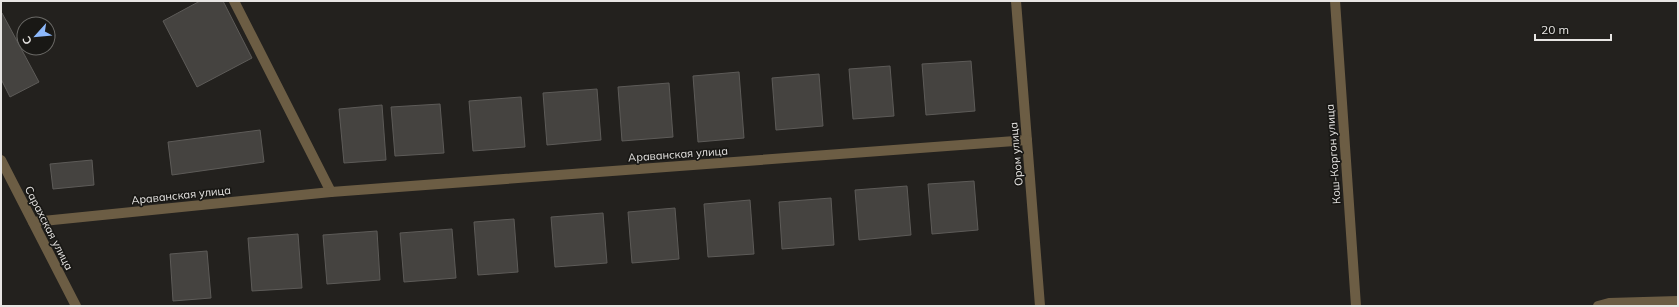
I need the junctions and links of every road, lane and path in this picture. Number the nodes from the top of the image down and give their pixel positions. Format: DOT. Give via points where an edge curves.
graph roads {
  1 [pos="234,1"];
  2 [pos="1016,1"];
  3 [pos="1335,1"];
  4 [pos="1027,140"];
  5 [pos="1,160"];
  6 [pos="331,192"];
  7 [pos="33,222"];
  8 [pos="1678,301"];
  9 [pos="76,306"];
  10 [pos="1040,306"];
  11 [pos="1356,306"];
  12 [pos="1598,306"];
  1 -- 6 [label="street"];
  2 -- 4 [label="street, Ором улица"];
  3 -- 11 [label="street, Кош-Коргон улица"];
  4 -- 6 [label="street, Араванская улица"];
  4 -- 10 [label="street, Ором улица"];
  5 -- 7 [label="street, Сарахская улица"];
  6 -- 7 [label="street, Араванская улица"];
  7 -- 9 [label="street, Сарахская улица"];
  8 -- 12 [label="street" via="1609,303"];
}
